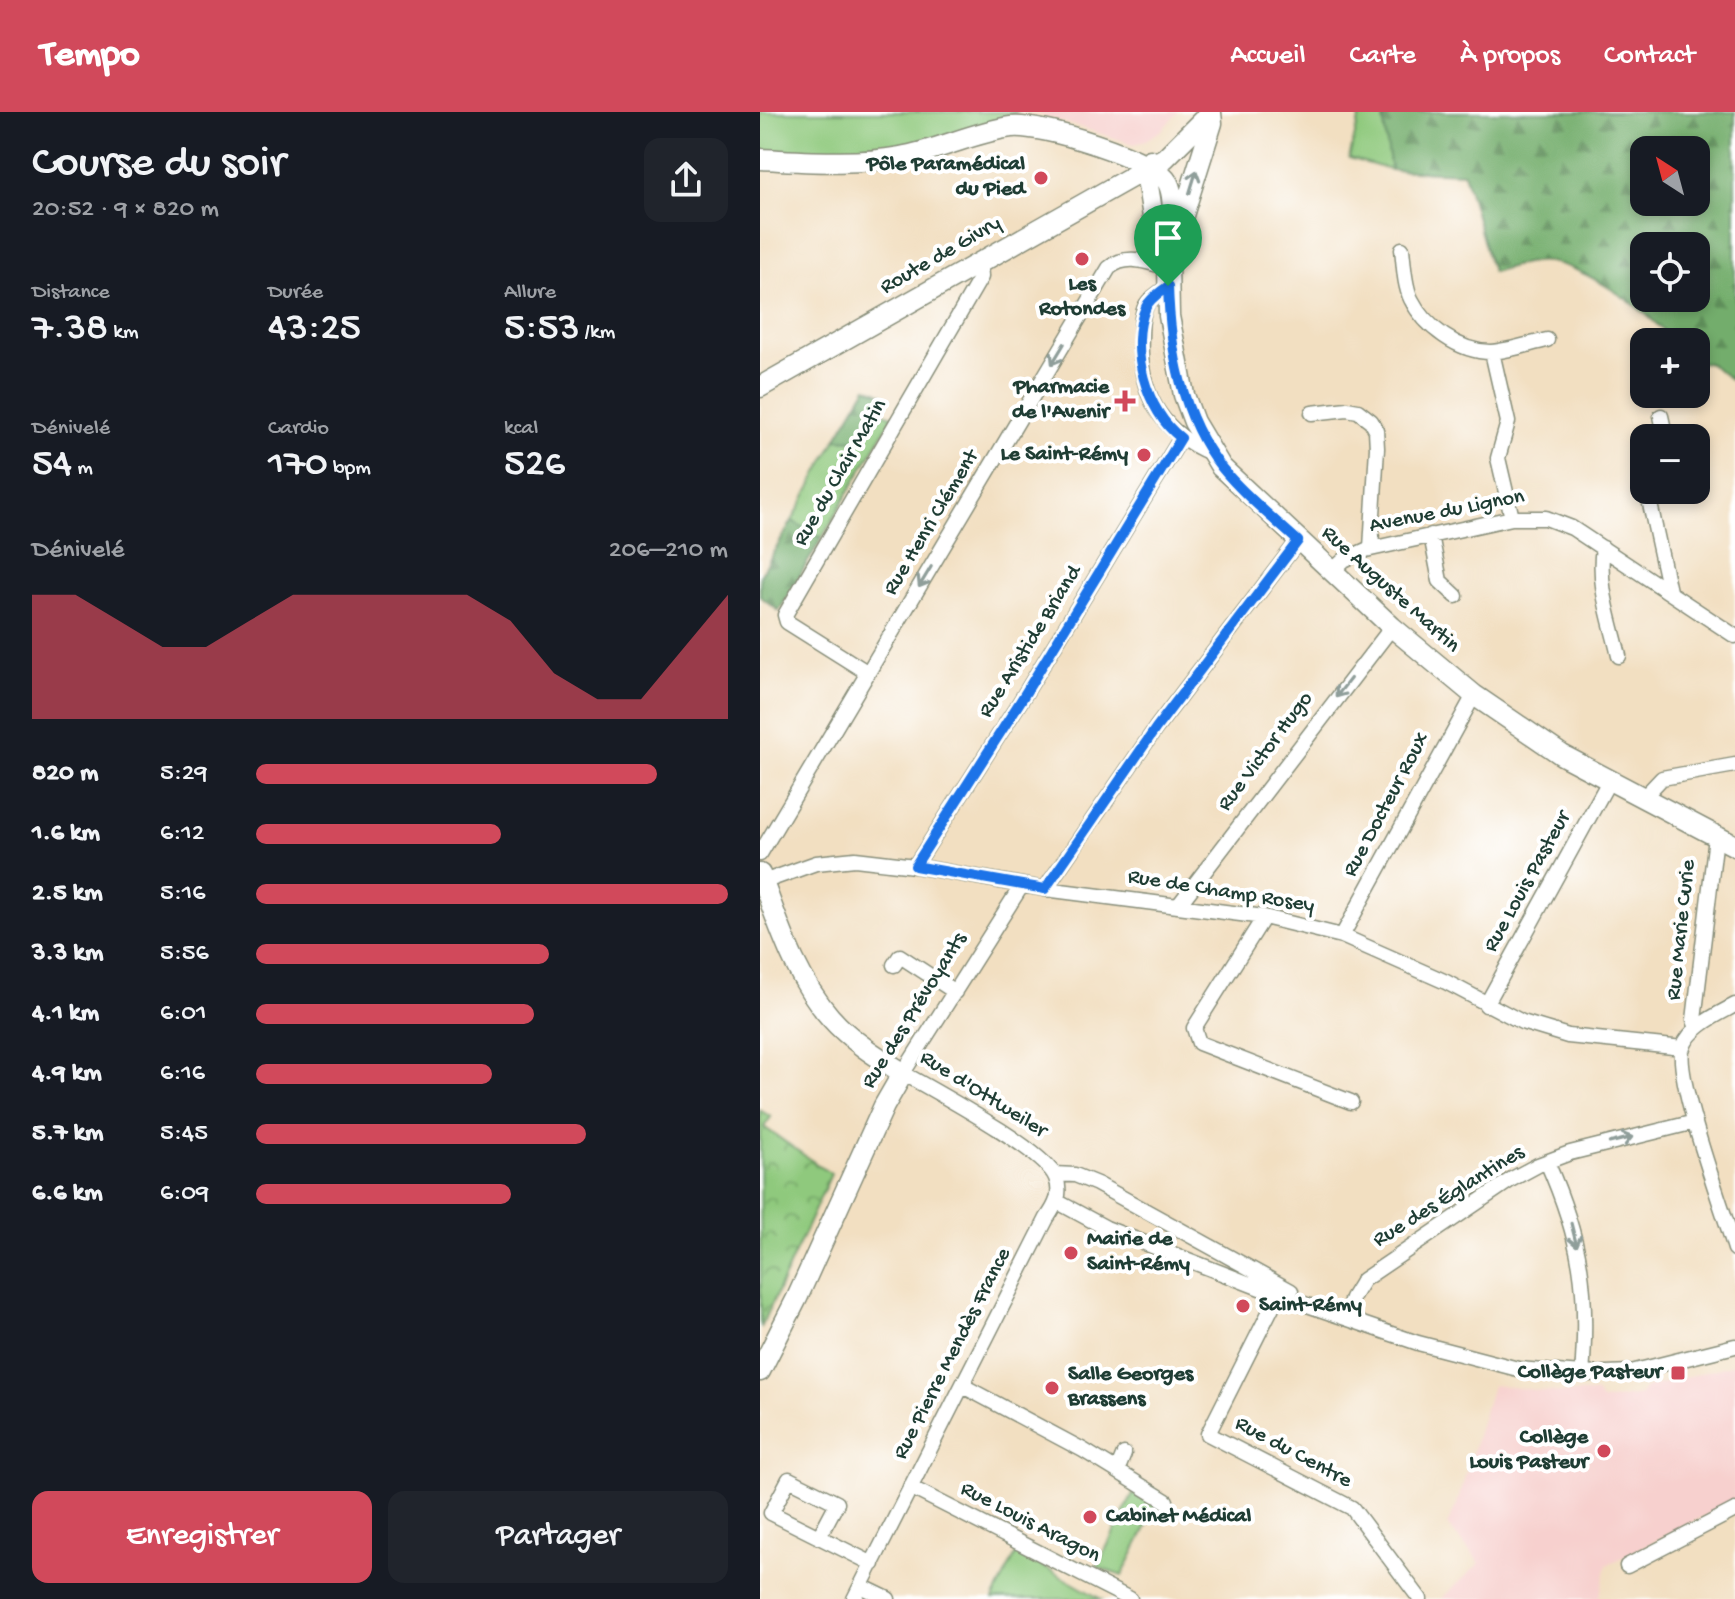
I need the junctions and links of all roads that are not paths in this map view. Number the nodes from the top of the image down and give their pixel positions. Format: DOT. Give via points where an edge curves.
graph roads {
  1 [pos="1192,112"];
  2 [pos="1211,112"];
  3 [pos="760,159"];
  4 [pos="1145,167"];
  5 [pos="1402,249"];
  6 [pos="980,262"];
  7 [pos="1169,267"];
  8 [pos="1547,340"];
  9 [pos="1492,352"];
  10 [pos="760,387"];
  11 [pos="1312,413"];
  12 [pos="1661,416"];
  13 [pos="1663,424"];
  14 [pos="1181,438"];
  15 [pos="1213,454"];
  16 [pos="1650,504"];
  17 [pos="1512,518"];
  18 [pos="1431,535"];
  19 [pos="1298,541"];
  20 [pos="1371,548"];
  21 [pos="1603,548"];
  22 [pos="1331,572"];
  23 [pos="1669,591"];
  24 [pos="1456,596"];
  25 [pos="1392,627"];
  26 [pos="1735,636"];
  27 [pos="1619,656"];
  28 [pos="868,673"];
  29 [pos="1474,695"];
  30 [pos="1735,765"];
  31 [pos="1609,781"];
  32 [pos="1643,798"];
  33 [pos="1726,842"];
  34 [pos="760,854"];
  35 [pos="915,866"];
  36 [pos="762,878"];
  37 [pos="1022,885"];
  38 [pos="1045,889"];
  39 [pos="1178,906"];
  40 [pos="1264,917"];
  41 [pos="1342,936"];
  42 [pos="894,965"];
  43 [pos="955,992"];
  44 [pos="1486,1005"];
  45 [pos="1735,1005"];
  46 [pos="1697,1028"];
  47 [pos="1683,1048"];
  48 [pos="903,1073"];
  49 [pos="1351,1102"];
  50 [pos="1695,1122"];
  51 [pos="1547,1162"];
  52 [pos="1051,1169"];
  53 [pos="1058,1202"];
  54 [pos="1735,1249"];
  55 [pos="1278,1295"];
  56 [pos="1345,1317"];
  57 [pos="1735,1346"];
  58 [pos="760,1371"];
  59 [pos="1582,1374"];
  60 [pos="963,1386"];
  61 [pos="1124,1454"];
  62 [pos="1117,1471"];
  63 [pos="910,1487"];
  64 [pos="1166,1501"];
  65 [pos="1735,1510"];
  66 [pos="819,1537"];
  67 [pos="873,1564"];
  68 [pos="1627,1566"];
  69 [pos="857,1592"];
  70 [pos="888,1599"];
  71 [pos="1130,1599"];
  72 [pos="1420,1599"];
  1 -- 4 [label="main road"];
  2 -- 4 [label="main road, Route de Givry" via="1165,158"];
  7 -- 2 [label="main road, one-way"];
  3 -- 4 [label="main road" via="860,162 1012,127 1038,127 1125,154"];
  4 -- 6 [label="main road, Route de Givry"];
  4 -- 7 [label="main road" via="1157,242"];
  5 -- 9 [label="street" via="1411,299 1426,320 1459,344"];
  6 -- 10 [label="main road, Route de Givry"];
  6 -- 28 [label="street, Rue du Clair Matin" via="981,277 785,615 787,622"];
  7 -- 14 [label="street, Rue Auguste Martin" via="1141,321 1140,360 1148,393"];
  7 -- 15 [label="main road" via="1169,324 1184,395"];
  7 -- 28 [label="street, Rue Henri Clément, one-way" via="1129,259 1109,268"];
  8 -- 9 [label="street"];
  9 -- 17 [label="street" via="1508,422 1498,458"];
  11 -- 20 [label="street" via="1358,411 1376,430"];
  12 -- 13 [label="street"];
  14 -- 15 [label="street, Rue Auguste Martin"];
  14 -- 35 [label="street, Rue Aristide Briand"];
  15 -- 19 [label="main road, Rue Auguste Martin"];
  16 -- 23 [label="street"];
  17 -- 18 [label="street, Avenue du Lignon"];
  17 -- 21 [label="street, Avenue du Lignon" via="1560,522"];
  18 -- 20 [label="street, Avenue du Lignon"];
  18 -- 24 [label="street" via="1440,581"];
  19 -- 22 [label="main road, Rue Auguste Martin"];
  19 -- 38 [label="street" via="1156,728"];
  20 -- 22 [label="street, Avenue du Lignon"];
  21 -- 23 [label="street, Avenue du Lignon"];
  21 -- 27 [label="street" via="1602,581"];
  22 -- 25 [label="main road, Rue Auguste Martin"];
  23 -- 26 [label="street, Avenue du Lignon"];
  25 -- 29 [label="main road, Rue Auguste Martin"];
  25 -- 39 [label="street, Rue Victor Hugo, one-way"];
  28 -- 34 [label="street, Rue Henri Clément"];
  29 -- 31 [label="main road, Rue Auguste Martin"];
  29 -- 41 [label="street, Rue Docteur Roux"];
  30 -- 32 [label="street" via="1662,778"];
  31 -- 32 [label="main road, Rue Auguste Martin"];
  31 -- 44 [label="street, Rue Louis Pasteur"];
  32 -- 33 [label="main road, Rue Auguste Martin"];
  33 -- 46 [label="street, Rue Marie Curie" via="1694,1020"];
  35 -- 36 [label="street, Rue de Champ Rosey" via="855,859"];
  35 -- 37 [label="street, Rue de Champ Rosey"];
  36 -- 48 [label="main road, Rue d'Ottweiler" via="794,963 819,1004 851,1037"];
  37 -- 38 [label="street, Rue de Champ Rosey"];
  37 -- 43 [label="street, Rue des Prévoyants"];
  38 -- 39 [label="street, Rue de Champ Rosey"];
  39 -- 40 [label="street, Rue de Champ Rosey"];
  40 -- 41 [label="street, Rue de Champ Rosey"];
  40 -- 49 [label="street" via="1194,1028 1199,1043"];
  41 -- 44 [label="street, Rue de Champ Rosey"];
  42 -- 43 [label="street" via="900,956"];
  43 -- 48 [label="street, Rue des Prévoyants"];
  44 -- 47 [label="street, Rue de Champ Rosey" via="1568,1036"];
  45 -- 46 [label="street"];
  46 -- 47 [label="street"];
  47 -- 50 [label="street" via="1682,1074"];
  48 -- 52 [label="street, Rue d'Ottweiler"];
  48 -- 58 [label="main road, Rue des Prévoyants"];
  51 -- 50 [label="street, Rue des Églantines, one-way"];
  50 -- 54 [label="street"];
  51 -- 56 [label="street, Rue des Églantines" via="1512,1179 1374,1271 1358,1286"];
  51 -- 59 [label="street, one-way" via="1579,1253 1586,1332"];
  52 -- 53 [label="street"];
  52 -- 56 [label="street" via="1097,1184"];
  53 -- 55 [label="street" via="1106,1228"];
  53 -- 60 [label="street, Rue Pierre Mendès France"];
  55 -- 56 [label="street"];
  55 -- 72 [label="street, Rue du Centre" via="1208,1434 1352,1508"];
  56 -- 59 [label="street" via="1518,1369"];
  57 -- 59 [label="street" via="1631,1372"];
  60 -- 62 [label="street"];
  60 -- 63 [label="street, Rue Pierre Mendès France"];
  61 -- 62 [label="street"];
  62 -- 64 [label="street"];
  63 -- 67 [label="street, Rue Pierre Mendès France"];
  63 -- 71 [label="street, Rue Louis Aragon"];
  65 -- 68 [label="street"];
  66 -- 66 [label="street" via="771,1513 789,1479 837,1503"];
  66 -- 67 [label="street"];
  67 -- 69 [label="street, Rue Pierre Mendès France"];
  69 -- 70 [label="street, Rue Pierre Mendès France"];
}
